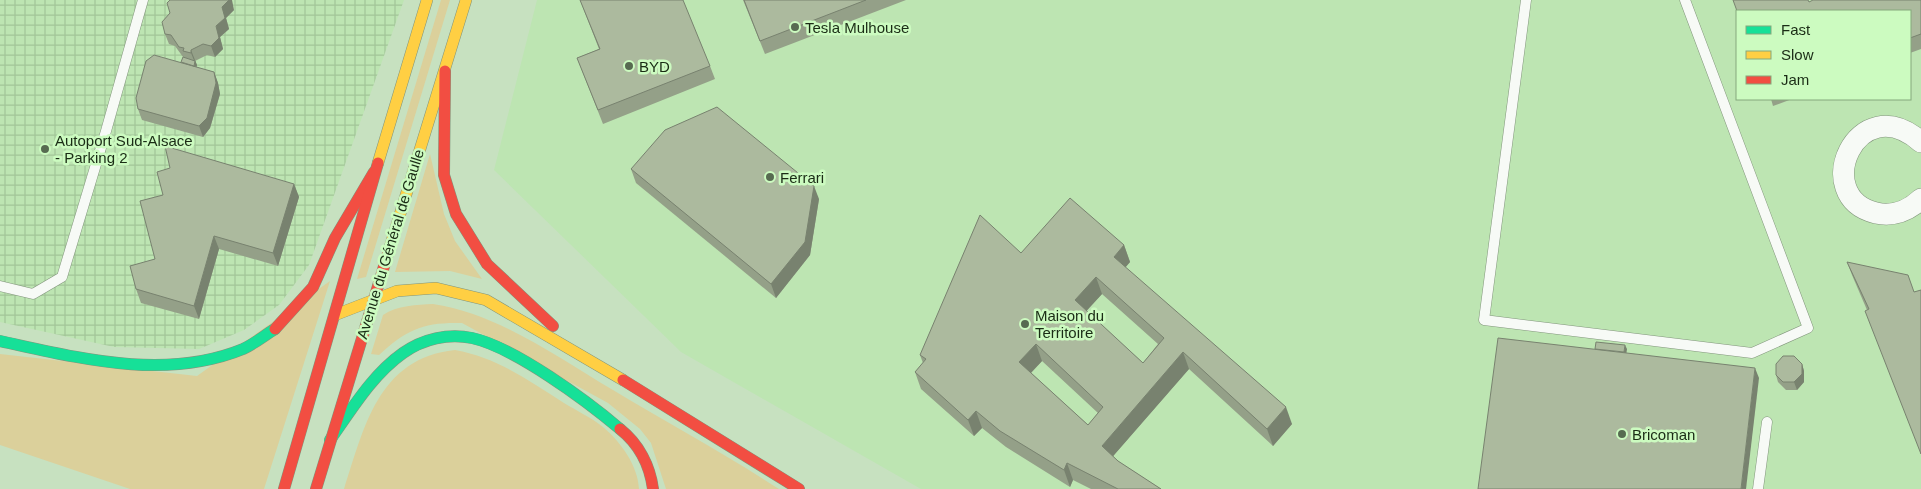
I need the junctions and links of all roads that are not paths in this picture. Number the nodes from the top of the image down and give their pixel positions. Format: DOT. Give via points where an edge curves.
graph roads {
  1 [pos="143,0"];
  2 [pos="427,0"];
  3 [pos="466,0"];
  4 [pos="1526,0"];
  5 [pos="1685,0"];
  6 [pos="445,71"];
  7 [pos="1921,142"];
  8 [pos="374,172"];
  9 [pos="1921,199"];
  10 [pos="0,286"];
  11 [pos="373,299"];
  12 [pos="335,315"];
  13 [pos="0,341"];
  14 [pos="589,360"];
  15 [pos="1767,422"];
  16 [pos="330,440"];
  17 [pos="284,489"];
  18 [pos="316,489"];
  19 [pos="653,489"];
  20 [pos="799,489"];
  21 [pos="1758,489"];
  1 -- 10 [label="lane" via="62,277 33,294"];
  2 -- 8 [label="main road"];
  3 -- 6 [label="main road, Avenue du Général de Gaulle"];
  4 -- 5 [label="lane" via="1484,320 1752,353 1808,328"];
  6 -- 11 [label="main road, Avenue du Général de Gaulle"];
  6 -- 14 [label="main road" via="444,175 456,214 486,264"];
  7 -- 9 [label="street" via="1898,128 1883,126 1857,138 1843,164 1849,193 1870,212 1899,213"];
  8 -- 12 [label="main road"];
  8 -- 13 [label="main road" via="330,248 310,292 284,321 247,349 206,363 157,366 92,361"];
  11 -- 12 [label="main road"];
  11 -- 14 [label="main road" via="397,291 436,288 486,300"];
  11 -- 16 [label="main road, Avenue du Général de Gaulle"];
  12 -- 17 [label="main road"];
  14 -- 20 [label="main road"];
  15 -- 21 [label="lane"];
  16 -- 18 [label="main road, Avenue du Général de Gaulle"];
  16 -- 19 [label="main road" via="381,370 410,347 442,336 474,338 514,355 612,421 635,444 652,478"];
}
